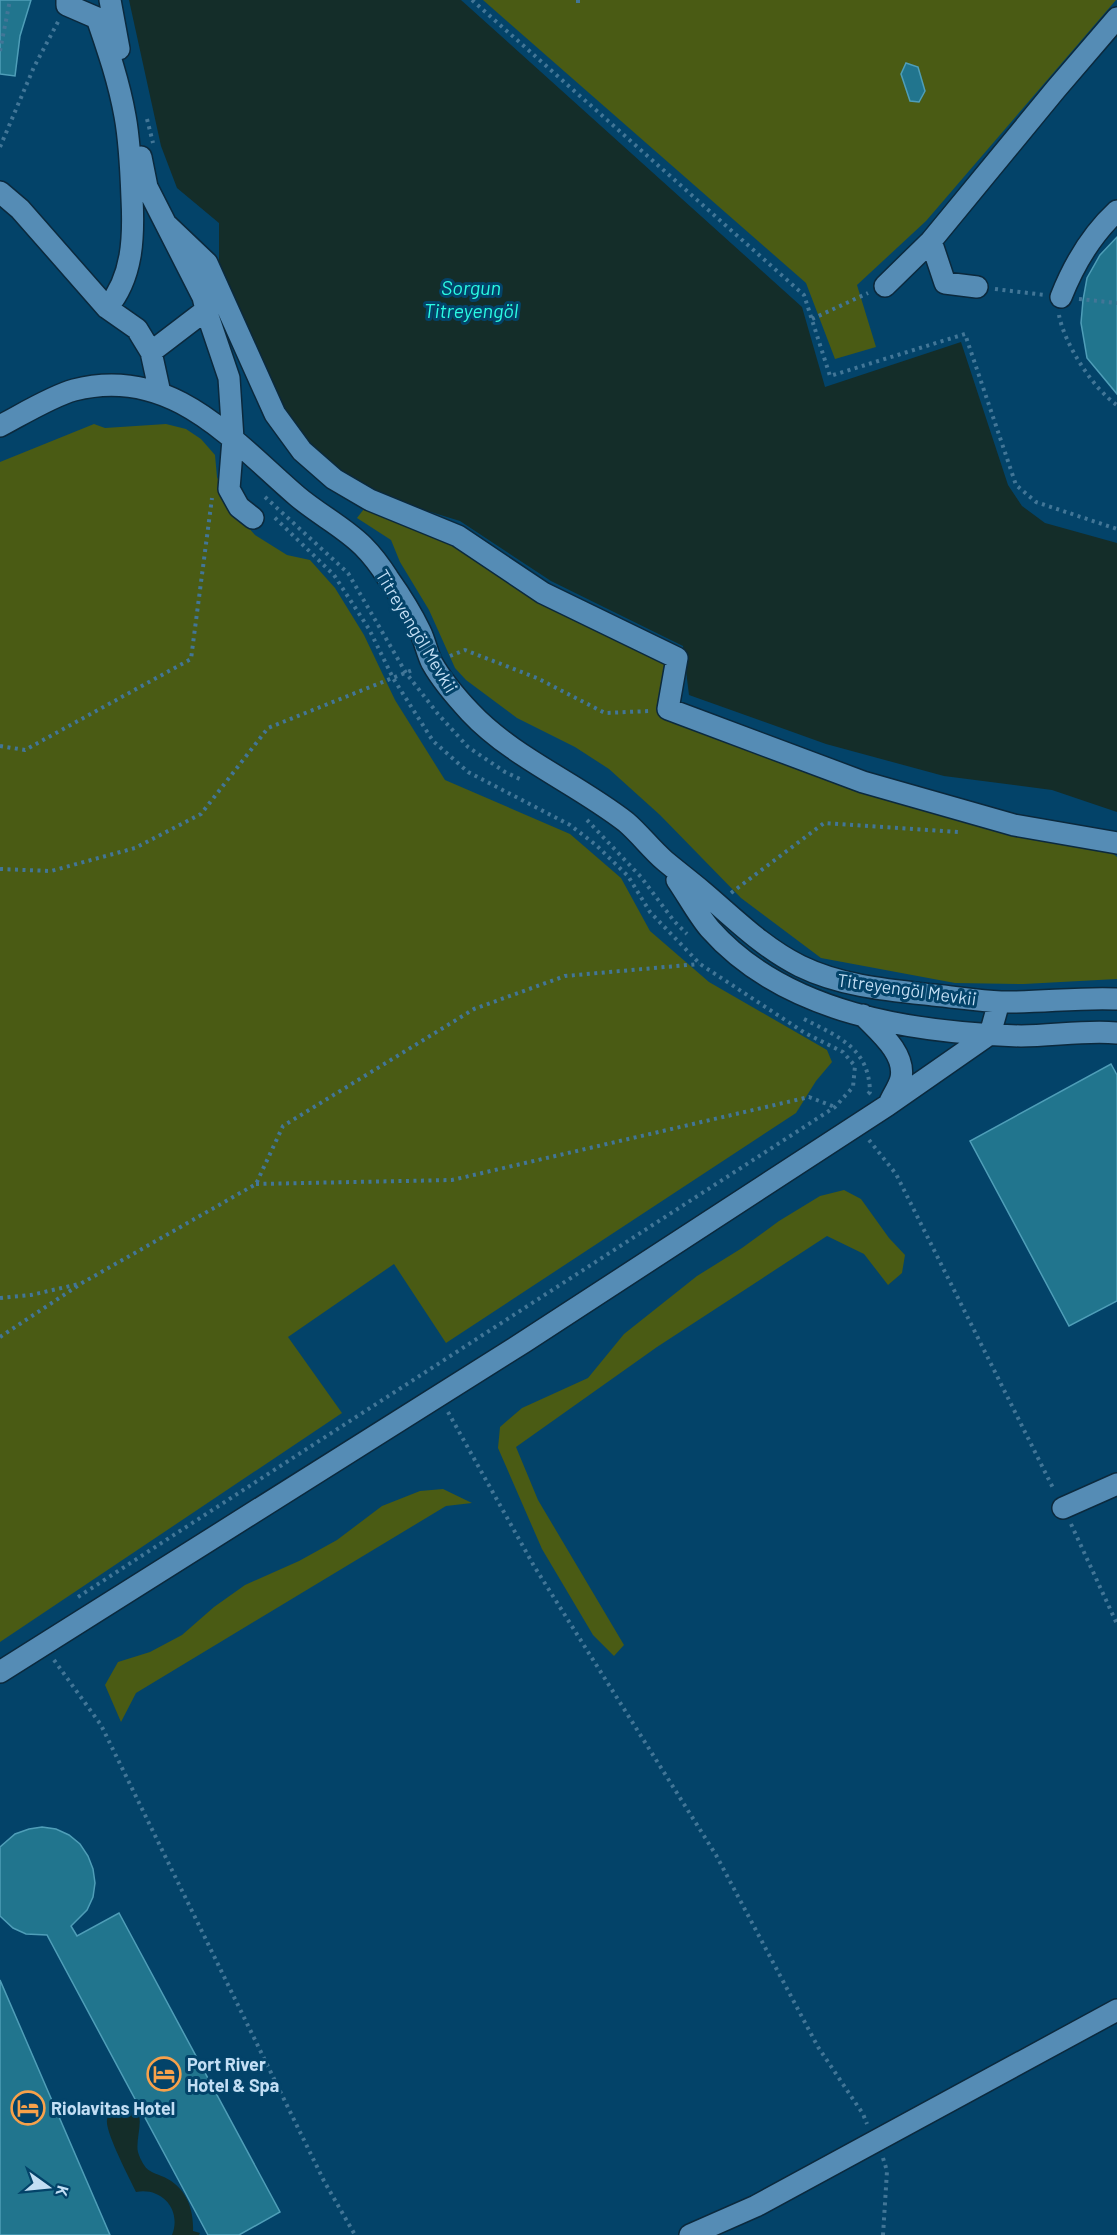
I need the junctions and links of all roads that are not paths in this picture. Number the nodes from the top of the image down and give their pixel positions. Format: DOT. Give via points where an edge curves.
graph roads {
  1 [pos="110,0"];
  2 [pos="67,2"];
  3 [pos="1117,18"];
  4 [pos="0,192"];
  5 [pos="1117,211"];
  6 [pos="166,224"];
  7 [pos="931,241"];
  8 [pos="885,286"];
  9 [pos="977,287"];
  10 [pos="1061,297"];
  11 [pos="107,308"];
  12 [pos="206,310"];
  13 [pos="151,352"];
  14 [pos="160,393"];
  15 [pos="0,426"];
  16 [pos="233,439"];
  17 [pos="260,513"];
  18 [pos="1117,843"];
  19 [pos="663,860"];
  20 [pos="1117,999"];
  21 [pos="999,1002"];
  22 [pos="863,1014"];
  23 [pos="1117,1033"];
  24 [pos="990,1034"];
  25 [pos="888,1105"];
  26 [pos="1117,1484"];
  27 [pos="1063,1508"];
  28 [pos="0,1672"];
  29 [pos="1117,2010"];
  30 [pos="690,2235"];
  1 -- 6 [label="street" via="147,187"];
  2 -- 11 [label="street" via="97,18 113,66 130,151 133,231 127,273"];
  3 -- 7 [label="street"];
  4 -- 11 [label="street" via="20,209"];
  5 -- 10 [label="street" via="1081,254"];
  6 -- 12 [label="street"];
  6 -- 18 [label="street" via="207,263 274,414 302,451 334,479 370,500 458,536 543,593 677,658 668,709 863,782 1014,825"];
  7 -- 8 [label="street"];
  7 -- 9 [label="street" via="945,283"];
  11 -- 13 [label="street" via="137,329"];
  12 -- 13 [label="street"];
  12 -- 16 [label="street" via="229,378"];
  13 -- 14 [label="street"];
  14 -- 15 [label="street, Titreyengöl Mevkii" via="139,386 107,384 71,391"];
  14 -- 16 [label="street, Titreyengöl Mevkii"];
  16 -- 17 [label="street" via="229,489 239,507"];
  16 -- 19 [label="street, Titreyengöl Mevkii" via="300,498 362,544 407,606 432,662 454,695 479,721 507,745 630,825"];
  19 -- 21 [label="street, Titreyengöl Mevkii" via="770,948 836,981"];
  19 -- 22 [label="street, Titreyengöl Mevkii" via="710,928 735,952 808,998"];
  20 -- 21 [label="street, Titreyengöl Mevkii"];
  21 -- 24 [label="street"];
  22 -- 24 [label="street, Titreyengöl Mevkii" via="911,1025"];
  22 -- 25 [label="street, Titreyengöl Mevkii" via="899,1059 901,1078"];
  23 -- 24 [label="street, Titreyengöl Mevkii"];
  24 -- 25 [label="street"];
  25 -- 28 [label="street" via="439,1396"];
  26 -- 27 [label="street"];
  29 -- 30 [label="street" via="756,2206"];
}
